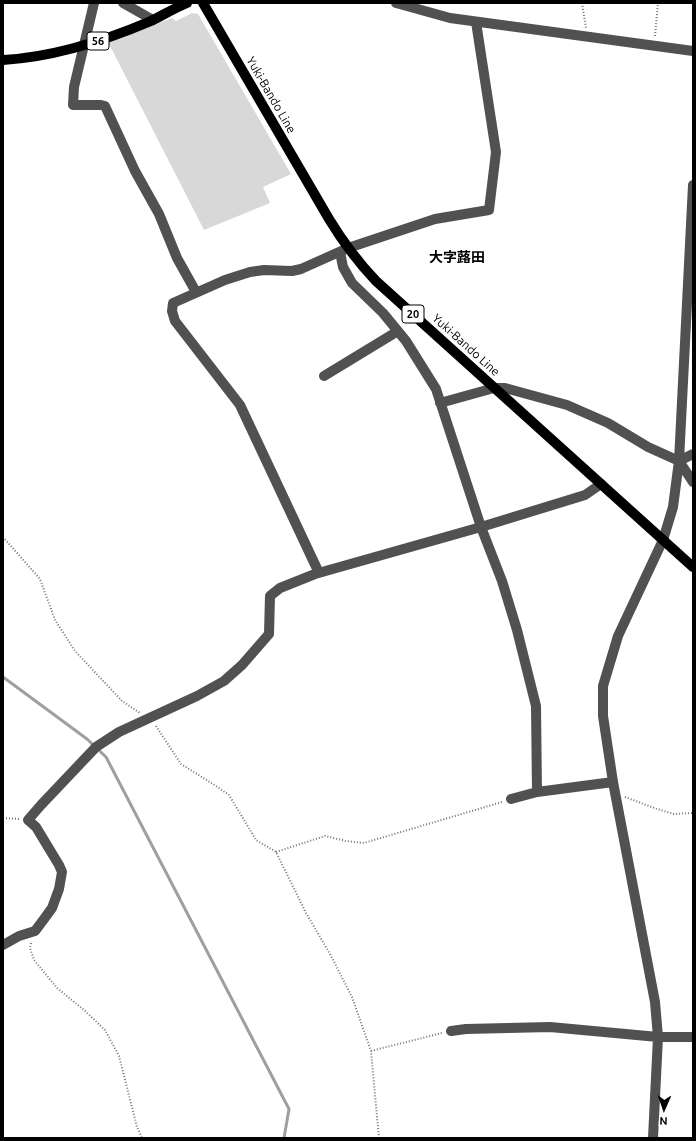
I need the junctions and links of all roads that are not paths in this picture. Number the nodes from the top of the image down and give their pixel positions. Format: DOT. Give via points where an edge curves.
graph roads {
  1 [pos="123,3"];
  2 [pos="187,3"];
  3 [pos="203,3"];
  4 [pos="396,3"];
  5 [pos="91,4"];
  6 [pos="152,20"];
  7 [pos="476,22"];
  8 [pos="84,46"];
  9 [pos="693,51"];
  10 [pos="3,60"];
  11 [pos="693,185"];
  12 [pos="344,250"];
  13 [pos="196,292"];
  14 [pos="398,331"];
  15 [pos="324,376"];
  16 [pos="494,388"];
  17 [pos="440,403"];
  18 [pos="693,454"];
  19 [pos="678,461"];
  20 [pos="693,482"];
  21 [pos="601,484"];
  22 [pos="481,527"];
  23 [pos="663,540"];
  24 [pos="693,567"];
  25 [pos="319,572"];
  26 [pos="613,782"];
  27 [pos="537,792"];
  28 [pos="511,799"];
  29 [pos="3,945"];
  30 [pos="451,1031"];
  31 [pos="658,1037"];
  32 [pos="693,1037"];
  33 [pos="653,1138"];
  1 -- 6 [label="street"];
  2 -- 6 [label="main road, 56"];
  3 -- 12 [label="main road, Yuki-Bando Line / 20"];
  4 -- 7 [label="street" via="450,18"];
  5 -- 8 [label="street"];
  6 -- 8 [label="main road, 56"];
  7 -- 9 [label="street"];
  7 -- 12 [label="street" via="496,152 490,210 435,219"];
  8 -- 10 [label="main road, 56" via="48,55"];
  8 -- 13 [label="street" via="74,87 73,105 101,105 108,110 135,171 159,214 177,258"];
  11 -- 19 [label="street"];
  12 -- 13 [label="street" via="292,272 250,272"];
  12 -- 14 [label="street" via="343,267 352,283"];
  12 -- 16 [label="main road, Yuki-Bando Line / 20"];
  13 -- 25 [label="street" via="173,302 175,321 240,405"];
  14 -- 15 [label="street"];
  14 -- 17 [label="street" via="436,389"];
  16 -- 17 [label="street"];
  16 -- 19 [label="street" via="505,388 567,405 608,423 648,447"];
  16 -- 21 [label="main road, Yuki-Bando Line / 20"];
  17 -- 22 [label="street"];
  18 -- 19 [label="street"];
  19 -- 20 [label="street"];
  19 -- 23 [label="street" via="673,507"];
  21 -- 22 [label="street" via="585,495"];
  21 -- 23 [label="main road, Yuki-Bando Line / 20"];
  22 -- 25 [label="street"];
  22 -- 27 [label="street" via="502,581 536,706"];
  23 -- 24 [label="main road, Yuki-Bando Line / 20"];
  23 -- 26 [label="street" via="618,636 603,686 603,716"];
  25 -- 29 [label="street" via="280,588 270,596 269,634 224,681 198,696 119,732 96,747 28,820 36,827 59,865 62,872 59,889 52,908 35,931"];
  26 -- 27 [label="street"];
  26 -- 31 [label="street" via="654,1002"];
  27 -- 28 [label="street"];
  30 -- 31 [label="street" via="550,1027"];
  31 -- 32 [label="street"];
  31 -- 33 [label="street"];
}
